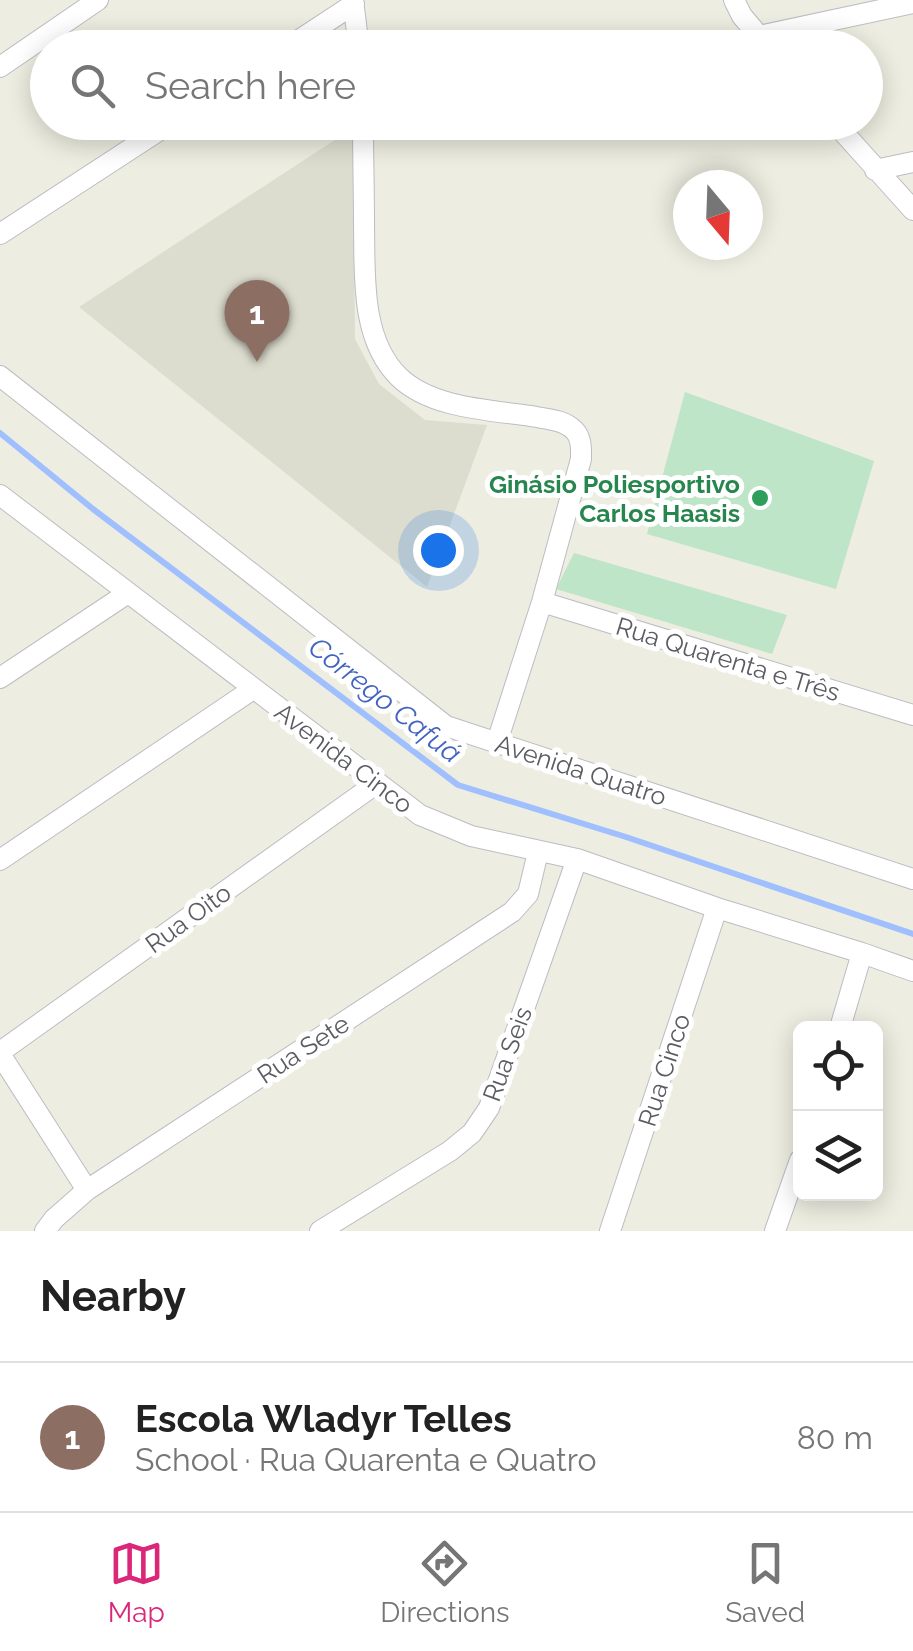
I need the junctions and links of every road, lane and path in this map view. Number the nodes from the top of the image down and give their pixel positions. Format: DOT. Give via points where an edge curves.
graph roads {
  1 [pos="98,0"];
  2 [pos="734,0"];
  3 [pos="353,2"];
  4 [pos="913,3"];
  5 [pos="54,30"];
  6 [pos="313,30"];
  7 [pos="357,30"];
  8 [pos="754,30"];
  9 [pos="810,30"];
  10 [pos="30,46"];
  11 [pos="0,67"];
  12 [pos="144,140"];
  13 [pos="363,140"];
  14 [pos="850,140"];
  15 [pos="913,162"];
  16 [pos="876,170"];
  17 [pos="913,210"];
  18 [pos="0,234"];
  19 [pos="0,376"];
  20 [pos="1,498"];
  21 [pos="128,594"];
  22 [pos="542,602"];
  23 [pos="0,678"];
  24 [pos="253,689"];
  25 [pos="913,715"];
  26 [pos="497,742"];
  27 [pos="377,783"];
  28 [pos="538,852"];
  29 [pos="578,859"];
  30 [pos="0,860"];
  31 [pos="913,879"];
  32 [pos="716,908"];
  33 [pos="862,953"];
  34 [pos="913,971"];
  35 [pos="842,1021"];
  36 [pos="0,1053"];
  37 [pos="793,1180"];
  38 [pos="87,1190"];
  39 [pos="45,1231"];
  40 [pos="320,1231"];
  41 [pos="610,1231"];
  42 [pos="775,1231"];
  1 -- 5 [label="street"];
  2 -- 8 [label="street"];
  3 -- 6 [label="street"];
  3 -- 7 [label="street"];
  4 -- 9 [label="street"];
  10 -- 11 [label="street"];
  12 -- 18 [label="street"];
  13 -- 22 [label="street" via="365,292 372,332 390,366 440,400 557,420 576,431 581,443"];
  14 -- 16 [label="street"];
  15 -- 16 [label="street"];
  16 -- 17 [label="street"];
  19 -- 26 [label="street, Avenida Quatro" via="446,726"];
  20 -- 21 [label="street, Avenida Cinco"];
  21 -- 23 [label="street"];
  21 -- 24 [label="street, Avenida Cinco"];
  22 -- 25 [label="street, Rua Quarenta e Três"];
  22 -- 26 [label="street"];
  24 -- 27 [label="street, Avenida Cinco"];
  24 -- 30 [label="street"];
  26 -- 31 [label="street, Avenida Quatro"];
  27 -- 28 [label="street, Avenida Cinco" via="420,815 470,836"];
  27 -- 36 [label="street, Rua Oito"];
  28 -- 29 [label="street, Avenida Cinco"];
  28 -- 38 [label="street, Rua Sete" via="528,894 512,912"];
  29 -- 32 [label="street, Avenida Cinco"];
  29 -- 40 [label="street, Rua Seis" via="489,1108 472,1134"];
  32 -- 33 [label="street, Avenida Cinco"];
  32 -- 41 [label="street, Rua Cinco"];
  33 -- 34 [label="street, Avenida Cinco"];
  33 -- 35 [label="street"];
  36 -- 38 [label="street"];
  37 -- 42 [label="street"];
  38 -- 39 [label="street, Rua Sete"];
}
